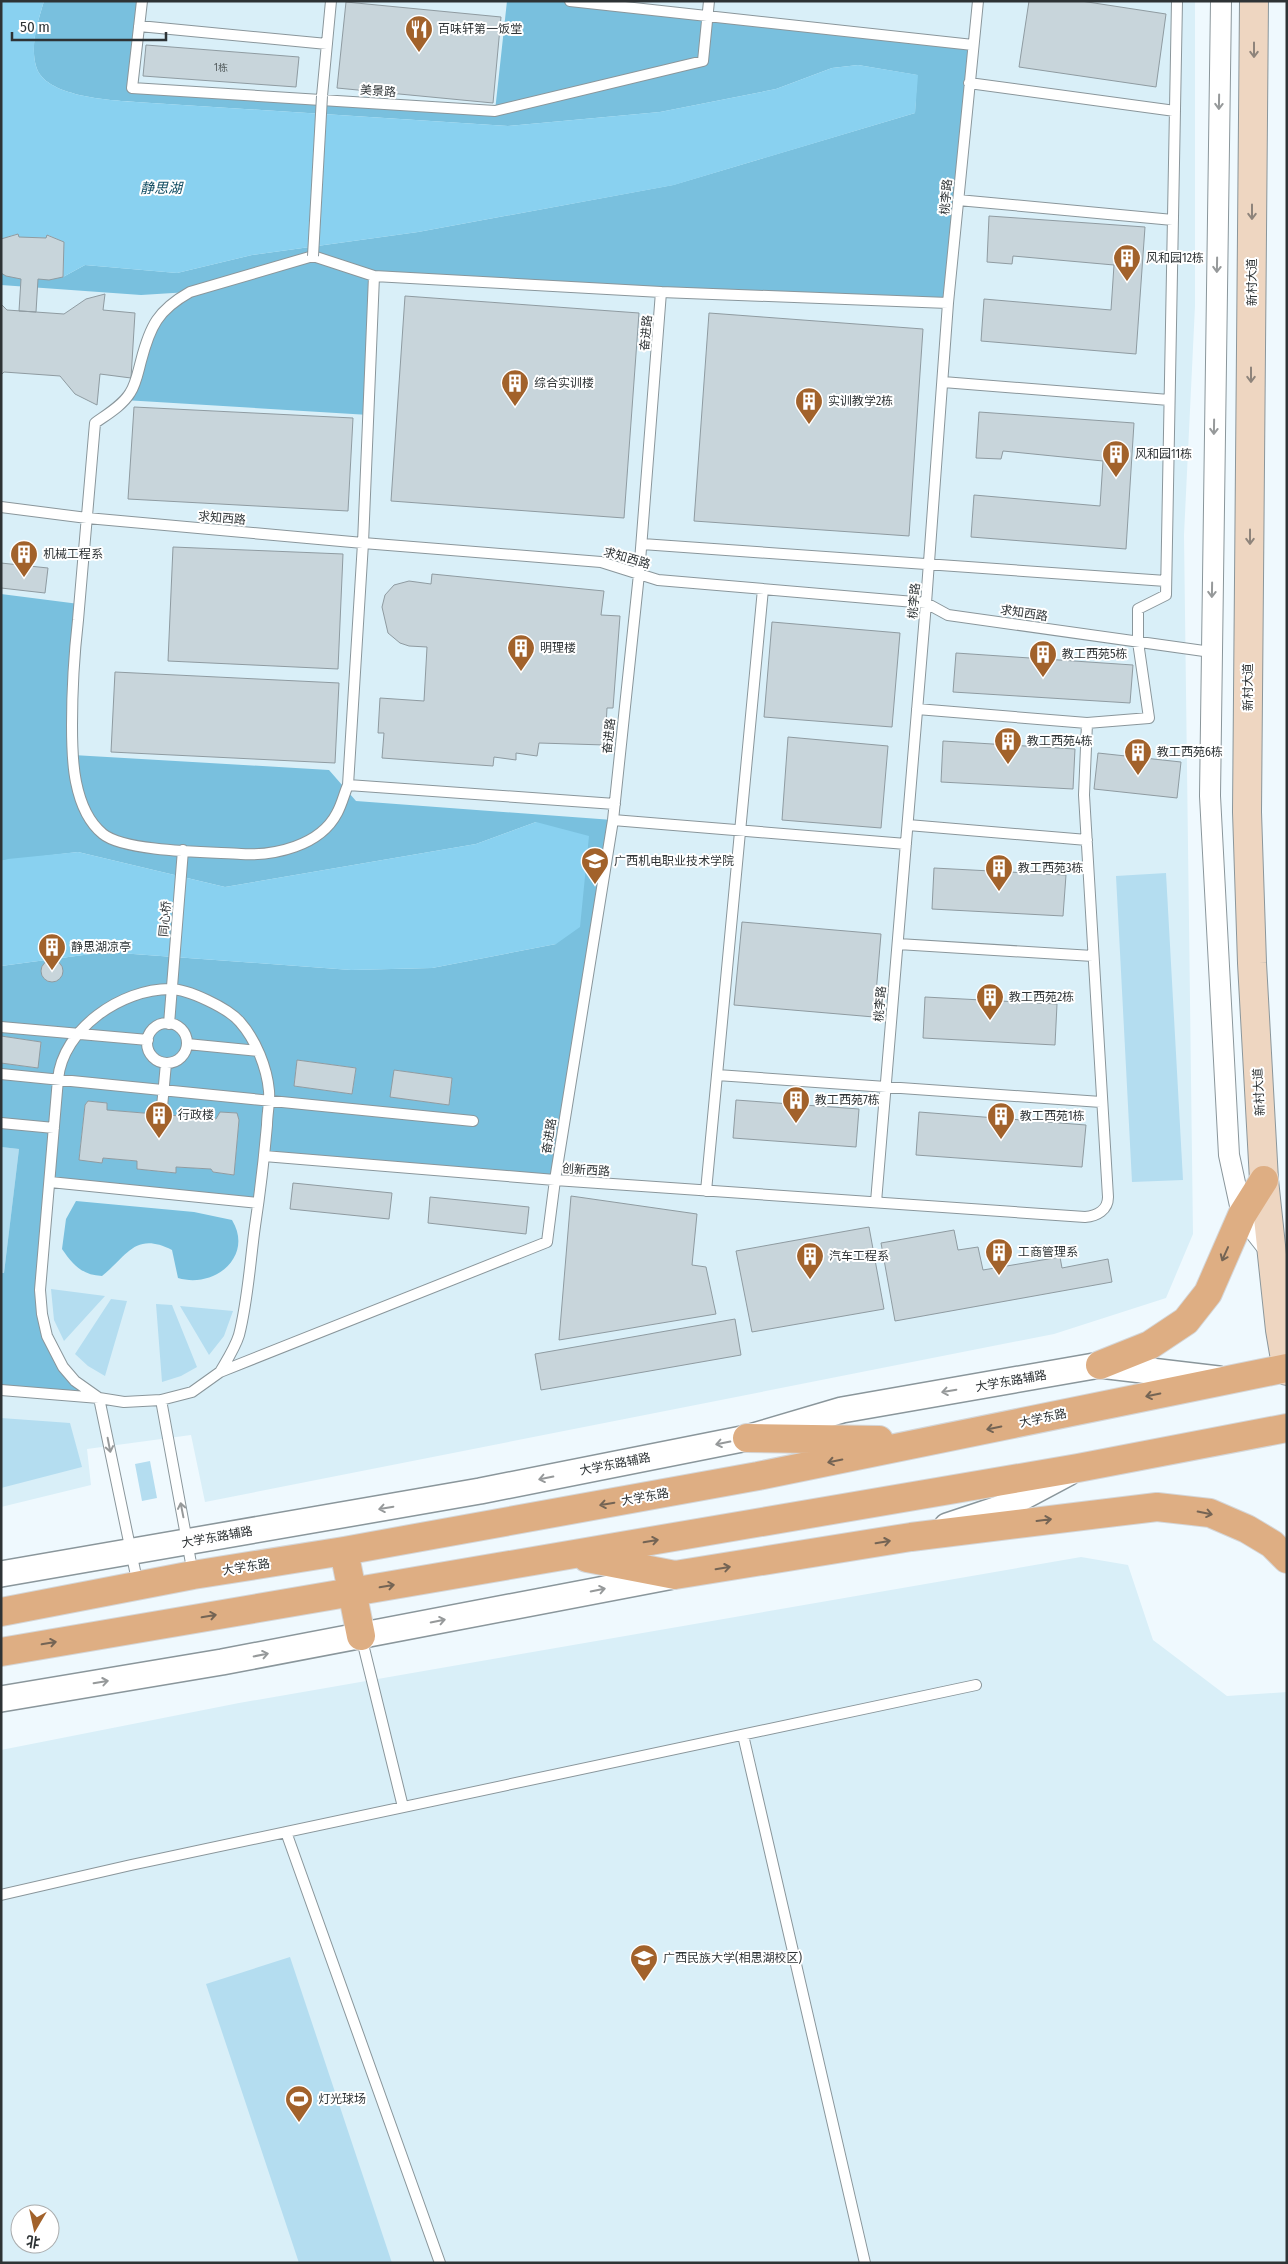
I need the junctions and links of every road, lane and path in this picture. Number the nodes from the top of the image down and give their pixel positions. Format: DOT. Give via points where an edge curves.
graph roads {
  1 [pos="142,1"];
  2 [pos="331,1"];
  3 [pos="570,1"];
  4 [pos="709,1"];
  5 [pos="978,1"];
  6 [pos="1177,1"];
  7 [pos="1221,1"];
  8 [pos="1254,1"];
  9 [pos="707,15"];
  10 [pos="139,26"];
  11 [pos="327,44"];
  12 [pos="973,45"];
  13 [pos="969,83"];
  14 [pos="1175,112"];
  15 [pos="958,200"];
  16 [pos="1173,220"];
  17 [pos="313,256"];
  18 [pos="374,276"];
  19 [pos="661,292"];
  20 [pos="948,303"];
  21 [pos="942,382"];
  22 [pos="1169,400"];
  23 [pos="1,507"];
  24 [pos="87,518"];
  25 [pos="363,543"];
  26 [pos="642,544"];
  27 [pos="929,564"];
  28 [pos="639,574"];
  29 [pos="1166,581"];
  30 [pos="763,589"];
  31 [pos="926,603"];
  32 [pos="1138,642"];
  33 [pos="1212,652"];
  34 [pos="917,708"];
  35 [pos="1087,723"];
  36 [pos="348,785"];
  37 [pos="615,804"];
  38 [pos="613,820"];
  39 [pos="908,825"];
  40 [pos="740,830"];
  41 [pos="1086,840"];
  42 [pos="906,844"];
  43 [pos="183,850"];
  44 [pos="898,944"];
  45 [pos="1093,956"];
  46 [pos="171,989"];
  47 [pos="170,1024"];
  48 [pos="1,1027"];
  49 [pos="77,1034"];
  50 [pos="148,1040"];
  51 [pos="187,1044"];
  52 [pos="258,1051"];
  53 [pos="166,1063"];
  54 [pos="1,1074"];
  55 [pos="717,1075"];
  56 [pos="58,1079"];
  57 [pos="886,1087"];
  58 [pos="164,1089"];
  59 [pos="268,1099"];
  60 [pos="1101,1102"];
  61 [pos="162,1107"];
  62 [pos="473,1122"];
  63 [pos="1,1123"];
  64 [pos="54,1128"];
  65 [pos="264,1156"];
  66 [pos="555,1180"];
  67 [pos="1264,1180"];
  68 [pos="50,1182"];
  69 [pos="706,1191"];
  70 [pos="876,1202"];
  71 [pos="258,1203"];
  72 [pos="1242,1215"];
  73 [pos="1272,1253"];
  74 [pos="1100,1365"];
  75 [pos="1286,1369"];
  76 [pos="220,1372"];
  77 [pos="1228,1380"];
  78 [pos="1,1390"];
  79 [pos="99,1398"];
  80 [pos="161,1400"];
  81 [pos="1287,1428"];
  82 [pos="747,1438"];
  83 [pos="931,1441"];
  84 [pos="1078,1468"];
  85 [pos="911,1537"];
  86 [pos="188,1542"];
  87 [pos="344,1551"];
  88 [pos="129,1552"];
  89 [pos="571,1554"];
  90 [pos="1287,1559"];
  91 [pos="1,1574"];
  92 [pos="193,1575"];
  93 [pos="675,1576"];
  94 [pos="138,1586"];
  95 [pos="352,1592"];
  96 [pos="1,1612"];
  97 [pos="361,1636"];
  98 [pos="1,1652"];
  99 [pos="976,1685"];
  100 [pos="1,1699"];
  101 [pos="743,1735"];
  102 [pos="403,1807"];
  103 [pos="286,1832"];
  104 [pos="1,1895"];
  105 [pos="440,2263"];
  106 [pos="865,2263"];
  1 -- 10 [label="lane, 美景路"];
  2 -- 11 [label="lane"];
  3 -- 9 [label="lane"];
  4 -- 9 [label="lane"];
  5 -- 12 [label="lane, 桃李路"];
  6 -- 14 [label="lane"];
  7 -- 33 [label="street, one-way"];
  8 -- 67 [label="main road, 新村大道, one-way" via="1247,812"];
  9 -- 10 [label="lane, 美景路" via="703,61 494,111 132,88"];
  9 -- 12 [label="lane"];
  10 -- 11 [label="lane"];
  11 -- 17 [label="lane, bridge"];
  12 -- 13 [label="lane, 桃李路"];
  13 -- 14 [label="lane"];
  13 -- 15 [label="lane, 桃李路"];
  14 -- 16 [label="lane"];
  15 -- 16 [label="lane"];
  15 -- 20 [label="lane, 桃李路"];
  16 -- 22 [label="lane"];
  17 -- 18 [label="lane"];
  17 -- 24 [label="lane" via="190,292 158,317 149,332 131,392 95,423"];
  18 -- 19 [label="lane"];
  18 -- 25 [label="lane"];
  19 -- 20 [label="lane"];
  19 -- 26 [label="lane, 奋进路"];
  20 -- 21 [label="lane, 桃李路"];
  21 -- 22 [label="lane"];
  21 -- 27 [label="lane, 桃李路"];
  22 -- 29 [label="lane"];
  23 -- 24 [label="lane, 求知西路"];
  24 -- 25 [label="lane, 求知西路"];
  24 -- 43 [label="lane" via="72,680 72,760 81,802 92,824 105,836 125,844"];
  25 -- 28 [label="lane, 求知西路" via="601,562"];
  25 -- 36 [label="lane"];
  26 -- 27 [label="lane"];
  26 -- 28 [label="lane, 奋进路"];
  27 -- 29 [label="lane"];
  27 -- 31 [label="lane, 桃李路"];
  28 -- 30 [label="lane, 求知西路" via="658,580"];
  28 -- 37 [label="lane, 奋进路"];
  29 -- 32 [label="lane" via="1166,595 1138,609"];
  30 -- 31 [label="lane, 求知西路"];
  30 -- 40 [label="lane"];
  31 -- 32 [label="lane, 求知西路" via="948,615"];
  31 -- 34 [label="lane, 桃李路"];
  32 -- 33 [label="lane, 求知西路"];
  32 -- 35 [label="lane" via="1149,718"];
  33 -- 72 [label="street" via="1210,796 1216,925 1229,1155"];
  34 -- 35 [label="lane"];
  34 -- 39 [label="lane, 桃李路"];
  35 -- 41 [label="lane, 创新西路"];
  36 -- 37 [label="lane"];
  36 -- 43 [label="lane" via="337,814 324,830 310,840 274,852 244,854"];
  37 -- 38 [label="lane, 奋进路"];
  38 -- 40 [label="lane"];
  38 -- 66 [label="lane, 奋进路"];
  39 -- 41 [label="lane"];
  39 -- 42 [label="lane, 桃李路"];
  40 -- 42 [label="lane"];
  40 -- 55 [label="lane"];
  41 -- 45 [label="lane, 创新西路"];
  42 -- 44 [label="lane, 桃李路"];
  43 -- 46 [label="lane, 同心桥"];
  44 -- 45 [label="lane"];
  44 -- 57 [label="lane, 桃李路"];
  45 -- 60 [label="lane, 创新西路"];
  46 -- 47 [label="lane, 同心桥"];
  46 -- 49 [label="lane" via="138,995 117,1004"];
  46 -- 52 [label="lane" via="205,999 224,1009 240,1021"];
  47 -- 50 [label="lane" via="157,1027"];
  47 -- 51 [label="lane" via="181,1029"];
  48 -- 49 [label="lane"];
  49 -- 50 [label="lane"];
  49 -- 56 [label="lane" via="61,1065"];
  50 -- 53 [label="lane" via="151,1055"];
  51 -- 52 [label="lane"];
  51 -- 53 [label="lane" via="180,1058"];
  52 -- 59 [label="lane" via="269,1090"];
  53 -- 58 [label="lane"];
  54 -- 56 [label="lane"];
  55 -- 57 [label="lane"];
  55 -- 69 [label="lane"];
  56 -- 58 [label="lane"];
  56 -- 64 [label="lane"];
  57 -- 60 [label="lane"];
  57 -- 70 [label="lane, 桃李路"];
  58 -- 59 [label="lane"];
  58 -- 61 [label="lane"];
  59 -- 62 [label="lane"];
  59 -- 65 [label="lane"];
  60 -- 70 [label="lane, 创新西路" via="1108,1201 1105,1208 1093,1216"];
  63 -- 64 [label="lane"];
  64 -- 68 [label="lane"];
  65 -- 66 [label="lane, 创新西路"];
  65 -- 71 [label="lane"];
  66 -- 69 [label="lane, 创新西路"];
  66 -- 76 [label="lane, 奋进路" via="547,1242"];
  67 -- 72 [label="main road"];
  67 -- 73 [label="main road, 新村大道"];
  68 -- 71 [label="lane"];
  68 -- 79 [label="lane" via="40,1290 46,1328 63,1367"];
  69 -- 70 [label="lane, 创新西路"];
  71 -- 76 [label="lane" via="238,1336"];
  72 -- 73 [label="street"];
  72 -- 74 [label="main road, one-way" via="1208,1293 1186,1321 1150,1345"];
  73 -- 75 [label="main road, 新村大道"];
  74 -- 77 [label="street, 大学东路辅路"];
  74 -- 82 [label="street, 大学东路辅路, one-way" via="842,1410"];
  75 -- 77 [label="main road, 大学东路"];
  76 -- 80 [label="lane" via="192,1392"];
  77 -- 83 [label="main road, 大学东路, one-way"];
  78 -- 79 [label="lane"];
  79 -- 80 [label="lane" via="133,1402"];
  79 -- 88 [label="lane, one-way"];
  86 -- 80 [label="lane, one-way"];
  81 -- 84 [label="main road"];
  82 -- 83 [label="main road"];
  82 -- 86 [label="street, 大学东路辅路, one-way" via="480,1492"];
  83 -- 87 [label="main road, 大学东路, one-way" via="758,1476"];
  84 -- 85 [label="street" via="1004,1507"];
  89 -- 84 [label="main road, one-way"];
  85 -- 90 [label="main road, one-way" via="1157,1507 1210,1513 1247,1529 1272,1544"];
  93 -- 85 [label="main road, one-way"];
  86 -- 88 [label="street, 大学东路辅路"];
  86 -- 92 [label="lane"];
  87 -- 92 [label="main road, 大学东路"];
  87 -- 95 [label="main road"];
  88 -- 91 [label="street, 大学东路辅路"];
  88 -- 94 [label="lane"];
  89 -- 93 [label="main road"];
  95 -- 89 [label="main road, one-way"];
  92 -- 94 [label="main road, 大学东路"];
  97 -- 93 [label="street, one-way"];
  94 -- 96 [label="main road, 大学东路"];
  95 -- 97 [label="main road"];
  98 -- 95 [label="main road, one-way"];
  100 -- 97 [label="street, one-way"];
  97 -- 102 [label="lane"];
  99 -- 101 [label="lane"];
  101 -- 102 [label="lane"];
  101 -- 106 [label="lane"];
  102 -- 103 [label="lane"];
  103 -- 104 [label="lane"];
  103 -- 105 [label="lane"];
}
